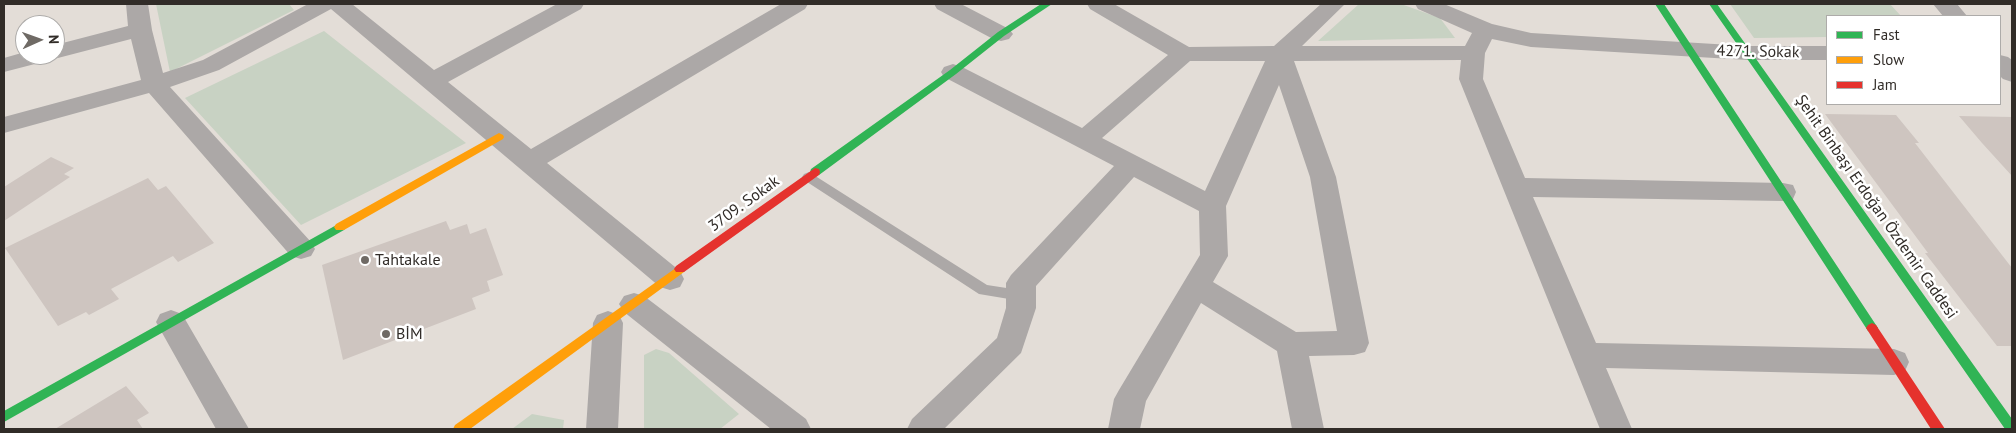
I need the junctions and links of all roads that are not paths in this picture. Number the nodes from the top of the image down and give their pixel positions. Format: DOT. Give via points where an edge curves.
graph roads {
  1 [pos="137,4"];
  2 [pos="324,4"];
  3 [pos="339,4"];
  4 [pos="573,4"];
  5 [pos="797,4"];
  6 [pos="945,4"];
  7 [pos="1047,4"];
  8 [pos="1098,4"];
  9 [pos="1334,4"];
  10 [pos="1426,4"];
  11 [pos="1659,4"];
  12 [pos="1713,4"];
  13 [pos="1944,4"];
  14 [pos="1955,15"];
  15 [pos="140,30"];
  16 [pos="1001,34"];
  17 [pos="1479,42"];
  18 [pos="65,49"];
  19 [pos="1690,50"];
  20 [pos="1748,53"];
  21 [pos="1826,53"];
  22 [pos="1184,54"];
  23 [pos="1280,54"];
  24 [pos="2001,63"];
  25 [pos="953,72"];
  26 [pos="2012,74"];
  27 [pos="432,81"];
  28 [pos="154,84"];
  29 [pos="4,125"];
  30 [pos="499,137"];
  31 [pos="1085,138"];
  32 [pos="529,162"];
  33 [pos="1132,163"];
  34 [pos="808,177"];
  35 [pos="1516,187"];
  36 [pos="1783,192"];
  37 [pos="1212,206"];
  38 [pos="301,249"];
  39 [pos="670,279"];
  40 [pos="1196,286"];
  41 [pos="1021,295"];
  42 [pos="634,304"];
  43 [pos="171,322"];
  44 [pos="608,323"];
  45 [pos="1291,344"];
  46 [pos="1585,355"];
  47 [pos="1894,362"];
  48 [pos="4,417"];
  49 [pos="233,429"];
  50 [pos="460,429"];
  51 [pos="602,429"];
  52 [pos="795,429"];
  53 [pos="923,429"];
  54 [pos="1124,429"];
  55 [pos="1308,429"];
  56 [pos="1616,429"];
  57 [pos="1938,429"];
  58 [pos="2012,429"];
  1 -- 15 [label="street"];
  2 -- 28 [label="street" via="211,65"];
  3 -- 27 [label="street"];
  4 -- 27 [label="street"];
  5 -- 32 [label="street"];
  6 -- 16 [label="street"];
  7 -- 16 [label="street, 3709. Sokak"];
  8 -- 22 [label="street"];
  9 -- 23 [label="street"];
  10 -- 17 [label="street"];
  11 -- 19 [label="street"];
  12 -- 20 [label="street, Şehit Binbaşı Erdoğan Özdemir Caddesi"];
  13 -- 14 [label="street"];
  15 -- 18 [label="street"];
  15 -- 28 [label="street"];
  16 -- 25 [label="street, 3709. Sokak"];
  17 -- 19 [label="street, 4271. Sokak" via="1531,40"];
  17 -- 23 [label="street"];
  17 -- 35 [label="street" via="1472,79"];
  19 -- 20 [label="street, 4271. Sokak"];
  19 -- 36 [label="street"];
  20 -- 21 [label="street, 4271. Sokak"];
  20 -- 58 [label="street, Şehit Binbaşı Erdoğan Özdemir Caddesi"];
  22 -- 23 [label="street"];
  22 -- 31 [label="street"];
  23 -- 37 [label="street"];
  23 -- 45 [label="street" via="1323,177 1354,343"];
  24 -- 26 [label="street"];
  25 -- 31 [label="street"];
  25 -- 34 [label="street, 3709. Sokak"];
  27 -- 30 [label="street"];
  28 -- 29 [label="street"];
  28 -- 38 [label="street"];
  30 -- 32 [label="street"];
  30 -- 38 [label="street"];
  31 -- 33 [label="street"];
  32 -- 39 [label="street"];
  33 -- 37 [label="street"];
  33 -- 41 [label="street" via="1021,283"];
  34 -- 39 [label="street, 3709. Sokak"];
  34 -- 41 [label="lane" via="984,290"];
  35 -- 36 [label="street"];
  35 -- 46 [label="street"];
  36 -- 47 [label="street"];
  37 -- 40 [label="street" via="1214,256"];
  38 -- 43 [label="street"];
  39 -- 42 [label="street, 3709. Sokak"];
  40 -- 45 [label="street"];
  40 -- 54 [label="street" via="1130,399"];
  41 -- 53 [label="street" via="1021,308 1010,344"];
  42 -- 44 [label="street, 3709. Sokak"];
  42 -- 52 [label="street"];
  43 -- 48 [label="street"];
  43 -- 49 [label="street"];
  44 -- 50 [label="street, 3709. Sokak"];
  44 -- 51 [label="street"];
  45 -- 55 [label="street"];
  46 -- 47 [label="street"];
  46 -- 56 [label="street"];
  47 -- 57 [label="street"];
}
